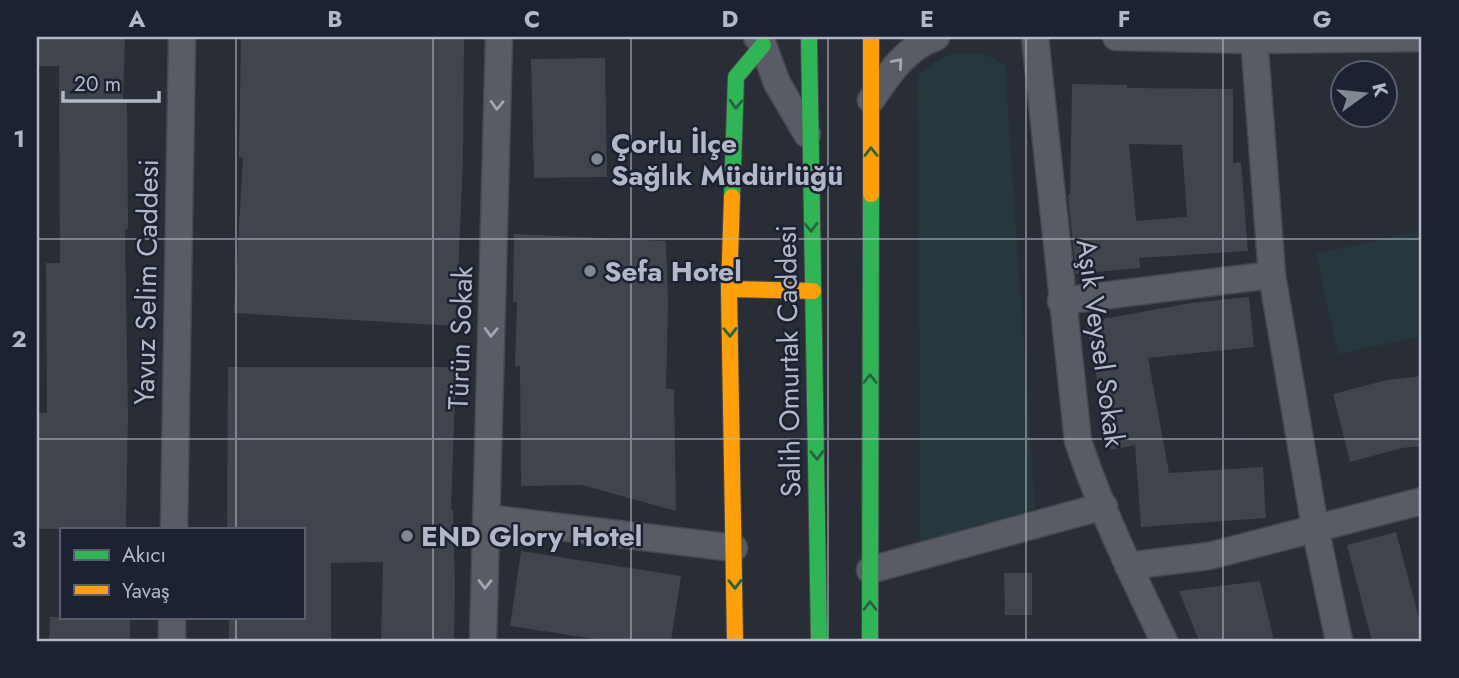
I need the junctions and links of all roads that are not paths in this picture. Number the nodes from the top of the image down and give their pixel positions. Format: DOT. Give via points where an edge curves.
graph roads {
  1 [pos="181,37"];
  2 [pos="499,37"];
  3 [pos="809,37"];
  4 [pos="871,37"];
  5 [pos="936,37"];
  6 [pos="1035,37"];
  7 [pos="1116,37"];
  8 [pos="1422,37"];
  9 [pos="1254,38"];
  10 [pos="760,41"];
  11 [pos="871,100"];
  12 [pos="809,137"];
  13 [pos="1272,275"];
  14 [pos="729,289"];
  15 [pos="813,291"];
  16 [pos="1061,301"];
  17 [pos="1422,500"];
  18 [pos="1104,506"];
  19 [pos="486,518"];
  20 [pos="1315,527"];
  21 [pos="174,528"];
  22 [pos="734,548"];
  23 [pos="1128,566"];
  24 [pos="870,570"];
  25 [pos="172,618"];
  26 [pos="172,641"];
  27 [pos="483,641"];
  28 [pos="735,641"];
  29 [pos="819,641"];
  30 [pos="870,641"];
  31 [pos="1164,641"];
  32 [pos="1339,641"];
  1 -- 21 [label="street, Yavuz Selim Caddesi"];
  2 -- 19 [label="street, Türün Sokak, one-way"];
  3 -- 12 [label="main road, Salih Omurtak Caddesi"];
  4 -- 11 [label="main road"];
  11 -- 5 [label="street, one-way" via="906,54"];
  6 -- 16 [label="street, Aşık Veysel Sokak"];
  7 -- 9 [label="street"];
  8 -- 9 [label="street"];
  9 -- 13 [label="street"];
  10 -- 12 [label="street" via="777,83"];
  10 -- 14 [label="main road, one-way" via="736,77"];
  24 -- 11 [label="main road, one-way"];
  12 -- 15 [label="main road, Salih Omurtak Caddesi, one-way"];
  13 -- 16 [label="street"];
  13 -- 20 [label="street"];
  14 -- 15 [label="main road"];
  14 -- 22 [label="main road, one-way"];
  15 -- 29 [label="main road, Salih Omurtak Caddesi, one-way"];
  16 -- 18 [label="street, Aşık Veysel Sokak" via="1078,441"];
  17 -- 20 [label="street"];
  18 -- 23 [label="street, Aşık Veysel Sokak"];
  18 -- 24 [label="street"];
  19 -- 22 [label="street"];
  19 -- 27 [label="street, Türün Sokak, one-way"];
  20 -- 23 [label="street" via="1209,556"];
  20 -- 32 [label="street"];
  22 -- 28 [label="main road, one-way"];
  23 -- 31 [label="street, Aşık Veysel Sokak"];
  30 -- 24 [label="main road, one-way"];
  25 -- 26 [label="street"];
}
